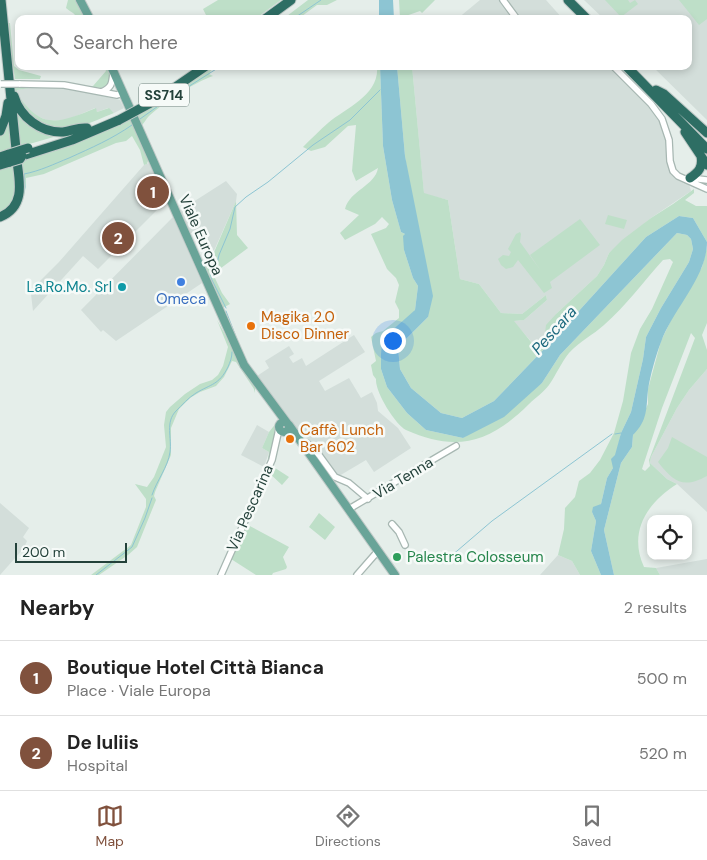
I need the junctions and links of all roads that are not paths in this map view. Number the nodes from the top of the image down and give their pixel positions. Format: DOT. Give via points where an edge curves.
graph roads {
  1 [pos="1,0"];
  2 [pos="80,0"];
  3 [pos="291,0"];
  4 [pos="300,0"];
  5 [pos="503,0"];
  6 [pos="561,0"];
  7 [pos="568,0"];
  8 [pos="88,15"];
  9 [pos="270,15"];
  10 [pos="279,15"];
  11 [pos="514,15"];
  12 [pos="576,15"];
  13 [pos="583,15"];
  14 [pos="112,70"];
  15 [pos="113,70"];
  16 [pos="191,70"];
  17 [pos="200,70"];
  18 [pos="617,70"];
  19 [pos="630,70"];
  20 [pos="637,70"];
  21 [pos="5,84"];
  22 [pos="656,90"];
  23 [pos="101,92"];
  24 [pos="123,93"];
  25 [pos="118,118"];
  26 [pos="87,128"];
  27 [pos="0,131"];
  28 [pos="707,133"];
  29 [pos="707,142"];
  30 [pos="704,153"];
  31 [pos="16,156"];
  32 [pos="0,164"];
  33 [pos="707,165"];
  34 [pos="688,178"];
  35 [pos="707,180"];
  36 [pos="707,189"];
  37 [pos="0,217"];
  38 [pos="284,428"];
  39 [pos="302,443"];
  40 [pos="456,446"];
  41 [pos="368,499"];
  42 [pos="349,510"];
  43 [pos="392,524"];
  44 [pos="405,545"];
  45 [pos="378,551"];
  46 [pos="221,575"];
  47 [pos="357,575"];
  48 [pos="395,575"];
  1 -- 21 [label="highway"];
  2 -- 8 [label="main road"];
  3 -- 9 [label="highway"];
  4 -- 10 [label="highway"];
  5 -- 11 [label="street"];
  6 -- 12 [label="highway"];
  7 -- 13 [label="highway"];
  14 -- 23 [label="street" via="111,85"];
  15 -- 24 [label="main road, Viale Europa"];
  16 -- 25 [label="highway, SS714"];
  17 -- 25 [label="highway, SS714, bridge" via="158,99"];
  18 -- 34 [label="street" via="658,114 667,133 673,171"];
  19 -- 30 [label="highway" via="678,119 679,125"];
  20 -- 22 [label="highway"];
  21 -- 23 [label="street, bridge" via="60,84"];
  21 -- 26 [label="highway" via="12,86 16,103 23,113 40,127 56,132"];
  21 -- 27 [label="highway" via="6,116"];
  21 -- 31 [label="highway"];
  22 -- 28 [label="highway"];
  22 -- 29 [label="highway"];
  23 -- 24 [label="street"];
  24 -- 38 [label="main road, Viale Europa" via="244,365 276,408"];
  25 -- 26 [label="highway, SS714"];
  25 -- 31 [label="highway, SS714" via="72,140"];
  26 -- 31 [label="highway, SS714"];
  30 -- 33 [label="highway"];
  30 -- 34 [label="highway" via="701,168"];
  31 -- 32 [label="highway, SS714"];
  31 -- 37 [label="highway" via="20,187 18,200"];
  34 -- 35 [label="street"];
  34 -- 36 [label="street"];
  38 -- 39 [label="main road"];
  38 -- 46 [label="street, Via Pescarina"];
  39 -- 41 [label="street" via="307,443 336,477"];
  39 -- 42 [label="main road"];
  40 -- 41 [label="street, Via Tenna"];
  41 -- 42 [label="street, Via Tenna"];
  42 -- 45 [label="main road"];
  43 -- 44 [label="street" via="400,532"];
  45 -- 47 [label="street"];
  45 -- 48 [label="main road"];
}
